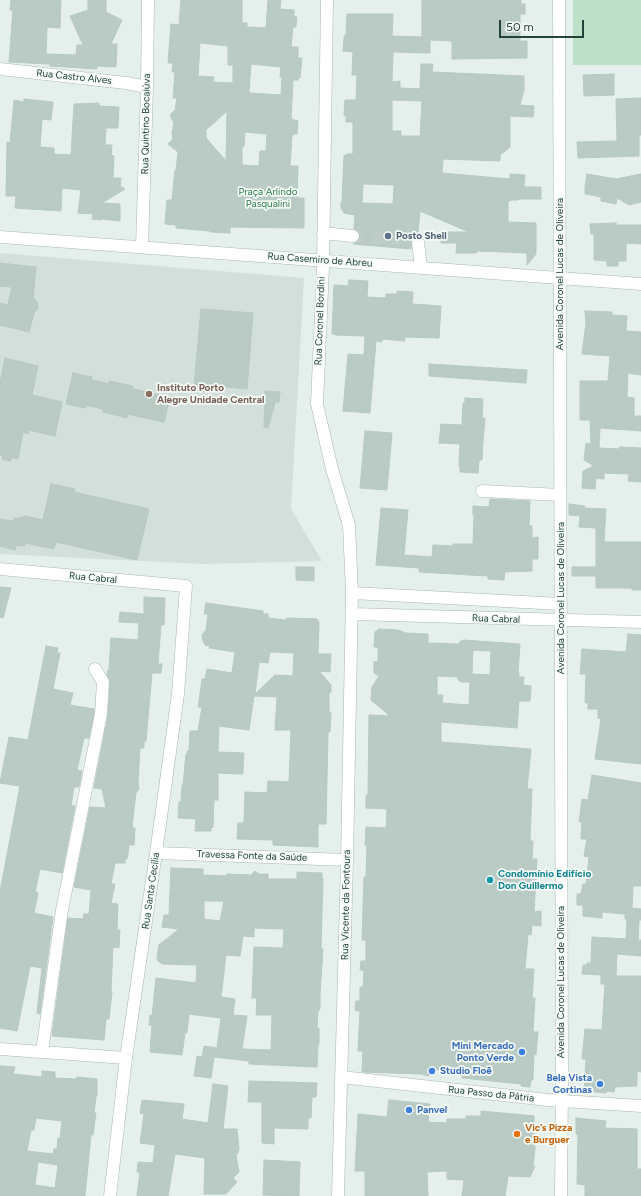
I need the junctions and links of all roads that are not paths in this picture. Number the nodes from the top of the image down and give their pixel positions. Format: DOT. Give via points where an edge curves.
graph roads {
  1 [pos="148,0"];
  2 [pos="327,0"];
  3 [pos="559,0"];
  4 [pos="0,69"];
  5 [pos="147,87"];
  6 [pos="323,233"];
  7 [pos="353,236"];
  8 [pos="0,237"];
  9 [pos="418,242"];
  10 [pos="142,247"];
  11 [pos="323,261"];
  12 [pos="421,268"];
  13 [pos="560,278"];
  14 [pos="641,284"];
  15 [pos="482,491"];
  16 [pos="560,495"];
  17 [pos="0,569"];
  18 [pos="186,586"];
  19 [pos="352,593"];
  20 [pos="389,594"];
  21 [pos="561,604"];
  22 [pos="352,614"];
  23 [pos="389,615"];
  24 [pos="561,621"];
  25 [pos="641,622"];
  26 [pos="94,669"];
  27 [pos="156,853"];
  28 [pos="347,860"];
  29 [pos="0,1049"];
  30 [pos="42,1052"];
  31 [pos="126,1058"];
  32 [pos="341,1077"];
  33 [pos="562,1101"];
  34 [pos="641,1106"];
  35 [pos="110,1196"];
  36 [pos="338,1196"];
  37 [pos="561,1196"];
  1 -- 5 [label="street, Rua Quintino Bocaiúva"];
  2 -- 6 [label="street, Rua Coronel Bordini"];
  3 -- 13 [label="street, Avenida Coronel Lucas de Oliveira"];
  4 -- 5 [label="street, Rua Castro Alves"];
  5 -- 10 [label="street, Rua Quintino Bocaiúva"];
  6 -- 7 [label="street"];
  6 -- 11 [label="street, Rua Coronel Bordini"];
  8 -- 10 [label="street, Rua Casemiro de Abreu"];
  9 -- 12 [label="street"];
  10 -- 11 [label="street, Rua Casemiro de Abreu"];
  11 -- 12 [label="street, Rua Casemiro de Abreu"];
  11 -- 19 [label="street, Rua Coronel Bordini" via="317,404 332,469 349,525"];
  12 -- 13 [label="street, Rua Casemiro de Abreu"];
  13 -- 14 [label="street, Rua Casemiro de Abreu"];
  13 -- 16 [label="street, Avenida Coronel Lucas de Oliveira"];
  15 -- 16 [label="street"];
  16 -- 21 [label="street, Avenida Coronel Lucas de Oliveira"];
  17 -- 18 [label="street, Rua Cabral"];
  18 -- 27 [label="street, Rua Santa Cecília" via="178,694"];
  19 -- 20 [label="street, Rua Cabral"];
  19 -- 22 [label="street, Rua Coronel Bordini"];
  20 -- 21 [label="street, Rua Cabral"];
  20 -- 23 [label="street"];
  21 -- 24 [label="street, Avenida Coronel Lucas de Oliveira"];
  22 -- 23 [label="street, Rua Cabral"];
  22 -- 28 [label="street, Rua Vicente da Fontoura"];
  23 -- 24 [label="street, Rua Cabral"];
  24 -- 25 [label="street, Rua Cabral"];
  24 -- 33 [label="street, Avenida Coronel Lucas de Oliveira"];
  26 -- 30 [label="street" via="103,682 101,714 62,910"];
  27 -- 28 [label="street, Travessa Fonte da Saúde"];
  27 -- 31 [label="street, Rua Santa Cecília"];
  28 -- 32 [label="street, Rua Vicente da Fontoura"];
  29 -- 30 [label="street"];
  30 -- 31 [label="street"];
  31 -- 35 [label="street, Rua Santa Cecília"];
  32 -- 33 [label="street, Rua Passo da Pátria"];
  32 -- 36 [label="street, Rua Vicente da Fontoura"];
  33 -- 34 [label="street, Rua Passo da Pátria"];
  33 -- 37 [label="street, Avenida Coronel Lucas de Oliveira"];
}
